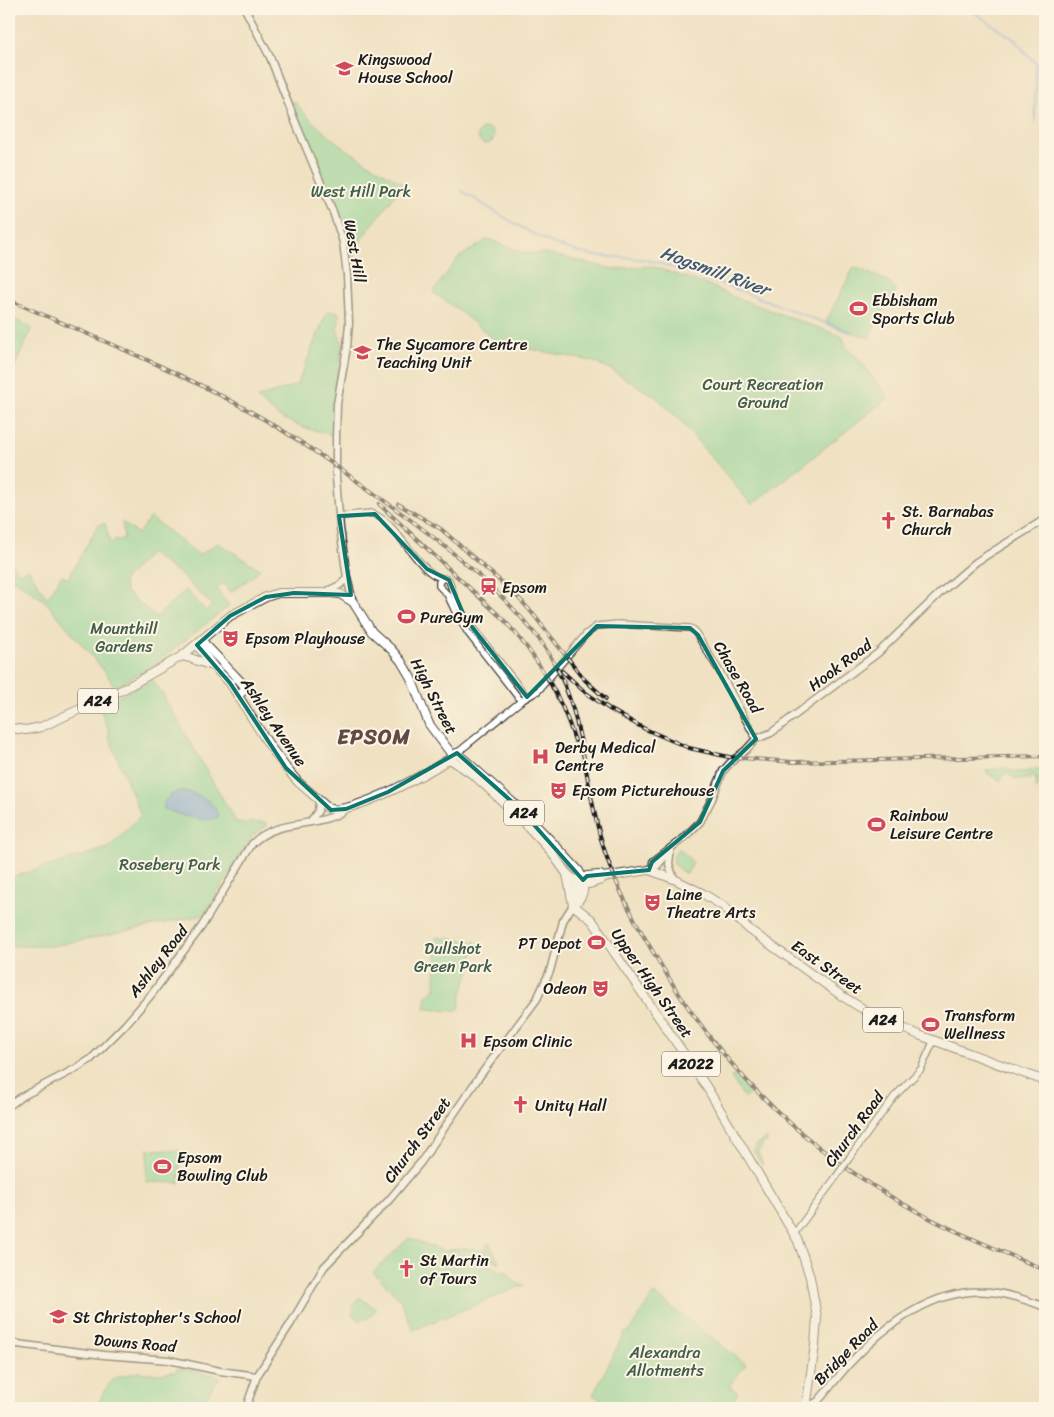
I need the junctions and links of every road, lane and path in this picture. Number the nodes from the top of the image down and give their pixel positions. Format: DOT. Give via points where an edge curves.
graph roads {
  1 [pos="245,9"];
  2 [pos="339,516"];
  3 [pos="1045,519"];
  4 [pos="442,579"];
  5 [pos="348,580"];
  6 [pos="323,593"];
  7 [pos="340,594"];
  8 [pos="353,602"];
  9 [pos="200,643"];
  10 [pos="182,656"];
  11 [pos="213,666"];
  12 [pos="238,695"];
  13 [pos="527,698"];
  14 [pos="521,701"];
  15 [pos="9,728"];
  16 [pos="756,739"];
  17 [pos="454,756"];
  18 [pos="319,802"];
  19 [pos="346,809"];
  20 [pos="336,810"];
  21 [pos="310,822"];
  22 [pos="672,848"];
  23 [pos="651,868"];
  24 [pos="567,874"];
  25 [pos="674,879"];
  26 [pos="583,880"];
  27 [pos="573,905"];
  28 [pos="934,1040"];
  29 [pos="1045,1081"];
  30 [pos="9,1106"];
  31 [pos="794,1234"];
  32 [pos="1045,1307"];
  33 [pos="9,1343"];
  34 [pos="257,1376"];
  35 [pos="807,1406"];
  36 [pos="246,1408"];
  1 -- 2 [label="main road, West Hill" via="270,57 343,242 349,323 336,438"];
  2 -- 4 [label="street" via="375,514 427,569"];
  2 -- 5 [label="main road, West Hill"];
  3 -- 16 [label="main road, Hook Road" via="976,562 878,653 778,728"];
  4 -- 13 [label="street" via="450,582 465,618"];
  4 -- 14 [label="street" via="439,586 447,594 460,621"];
  5 -- 6 [label="main road"];
  5 -- 7 [label="main road"];
  5 -- 8 [label="main road, West Hill"];
  6 -- 7 [label="main road, A24"];
  6 -- 9 [label="main road, A24" via="278,593 266,597 230,616"];
  7 -- 8 [label="main road, A24"];
  8 -- 17 [label="main road, High Street / A24" via="372,632 401,661 429,724"];
  9 -- 10 [label="main road, A24"];
  9 -- 11 [label="main road, Ashley Avenue"];
  9 -- 12 [label="main road, Ashley Avenue" via="246,689"];
  10 -- 11 [label="main road, Ashley Avenue"];
  10 -- 15 [label="main road, A24" via="124,689 54,722 32,729"];
  11 -- 12 [label="main road, Ashley Avenue"];
  12 -- 18 [label="main road, Ashley Avenue" via="286,768"];
  13 -- 14 [label="street"];
  13 -- 16 [label="street, Chase Road" via="597,626 690,628 720,672"];
  14 -- 17 [label="street"];
  16 -- 22 [label="main road, Hook Road" via="723,771 700,822"];
  17 -- 19 [label="main road, Ashley Road" via="388,792"];
  17 -- 24 [label="main road, High Street / A24" via="515,813 549,849"];
  17 -- 26 [label="main road, High Street / A24" via="519,808"];
  18 -- 20 [label="main road, Ashley Avenue"];
  18 -- 21 [label="main road" via="318,811"];
  19 -- 20 [label="main road, Ashley Road"];
  19 -- 21 [label="main road, Ashley Road" via="319,822"];
  21 -- 30 [label="main road, Ashley Road" via="272,830 259,837 202,926 125,1025 91,1059"];
  22 -- 23 [label="main road, Hook Road" via="652,862"];
  22 -- 25 [label="main road" via="669,864"];
  23 -- 25 [label="main road, East Street / A24"];
  23 -- 26 [label="main road, East Street / A24" via="602,877 589,884"];
  24 -- 26 [label="main road, A24" via="576,881"];
  24 -- 27 [label="main road"];
  25 -- 28 [label="main road, East Street / A24" via="718,902 750,930 852,1002 880,1019"];
  26 -- 27 [label="main road" via="576,889"];
  27 -- 31 [label="main road, Upper High Street / A2022" via="592,920 706,1086"];
  27 -- 34 [label="main road, Church Street" via="563,921 550,971 538,999 478,1077 420,1162 389,1200 324,1267"];
  28 -- 29 [label="main road, East Street / A24"];
  28 -- 31 [label="street, Church Road, bridge" via="921,1069 894,1097"];
  31 -- 35 [label="main road, A2022" via="810,1277 817,1317"];
  32 -- 35 [label="main road, Bridge Road" via="989,1292 954,1295 916,1309 885,1329 850,1362 818,1401"];
  33 -- 34 [label="main road, Downs Road" via="169,1360"];
  34 -- 36 [label="main road, Church Street"];
}
